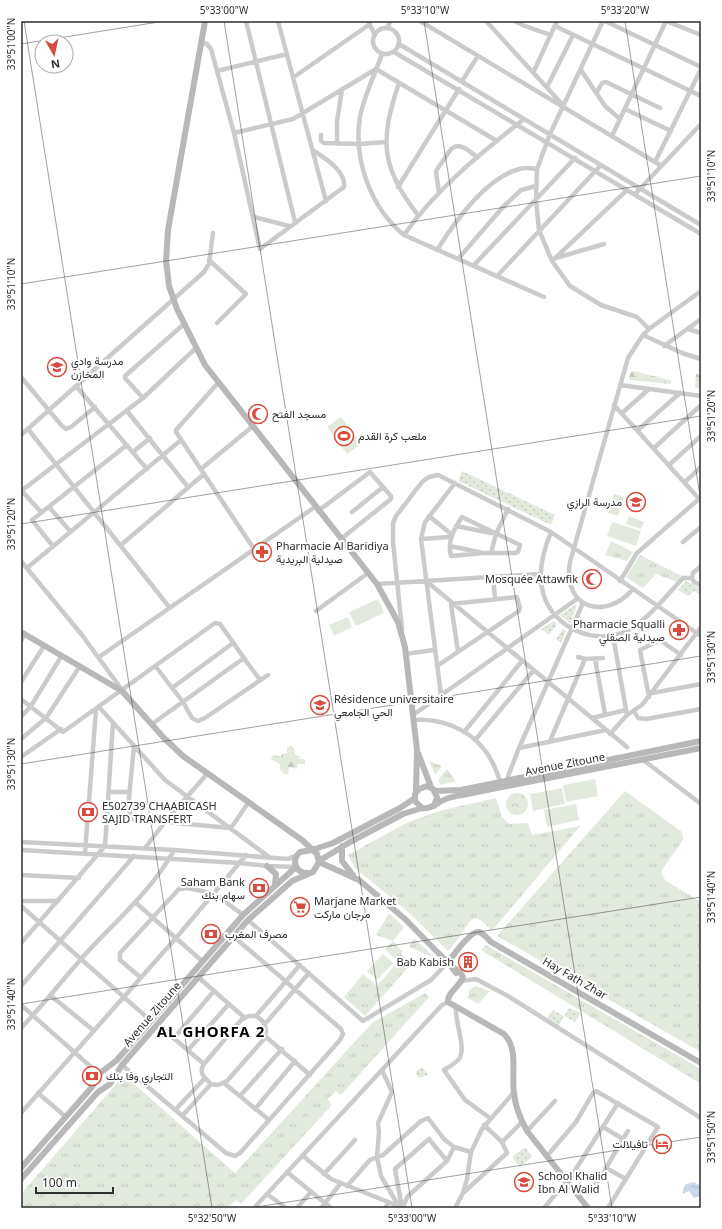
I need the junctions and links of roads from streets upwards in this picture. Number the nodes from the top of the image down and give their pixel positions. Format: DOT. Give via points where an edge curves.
graph roads {
  1 [pos="205,21"];
  2 [pos="246,21"];
  3 [pos="278,21"];
  4 [pos="390,21"];
  5 [pos="421,21"];
  6 [pos="486,21"];
  7 [pos="515,21"];
  8 [pos="534,21"];
  9 [pos="604,21"];
  10 [pos="666,21"];
  11 [pos="369,23"];
  12 [pos="556,23"];
  13 [pos="530,27"];
  14 [pos="388,28"];
  15 [pos="375,35"];
  16 [pos="550,35"];
  17 [pos="573,35"];
  18 [pos="701,35"];
  19 [pos="201,42"];
  20 [pos="399,44"];
  21 [pos="593,44"];
  22 [pos="655,45"];
  23 [pos="394,52"];
  24 [pos="287,54"];
  25 [pos="382,54"];
  26 [pos="478,56"];
  27 [pos="257,61"];
  28 [pos="701,68"];
  29 [pos="376,69"];
  30 [pos="643,69"];
  31 [pos="217,70"];
  32 [pos="581,70"];
  33 [pos="534,72"];
  34 [pos="294,77"];
  35 [pos="462,81"];
  36 [pos="399,83"];
  37 [pos="547,87"];
  38 [pos="342,89"];
  39 [pos="459,89"];
  40 [pos="691,91"];
  41 [pos="596,92"];
  42 [pos="631,95"];
  43 [pos="701,96"];
  44 [pos="563,106"];
  45 [pos="660,108"];
  46 [pos="625,109"];
  47 [pos="446,111"];
  48 [pos="303,113"];
  49 [pos="524,119"];
  50 [pos="620,119"];
  51 [pos="701,124"];
  52 [pos="272,125"];
  53 [pos="516,125"];
  54 [pos="671,131"];
  55 [pos="234,133"];
  56 [pos="550,134"];
  57 [pos="321,135"];
  58 [pos="612,136"];
  59 [pos="497,141"];
  60 [pos="386,142"];
  61 [pos="546,142"];
  62 [pos="337,144"];
  63 [pos="360,144"];
  64 [pos="313,150"];
  65 [pos="477,157"];
  66 [pos="575,158"];
  67 [pos="655,162"];
  68 [pos="602,165"];
  69 [pos="660,165"];
  70 [pos="537,169"];
  71 [pos="596,171"];
  72 [pos="536,186"];
  73 [pos="398,187"];
  74 [pos="640,188"];
  75 [pos="627,190"];
  76 [pos="439,193"];
  77 [pos="635,194"];
  78 [pos="536,199"];
  79 [pos="326,201"];
  80 [pos="418,214"];
  81 [pos="254,217"];
  82 [pos="295,222"];
  83 [pos="701,225"];
  84 [pos="289,226"];
  85 [pos="539,230"];
  86 [pos="214,233"];
  87 [pos="701,234"];
  88 [pos="404,235"];
  89 [pos="604,244"];
  90 [pos="436,250"];
  91 [pos="458,259"];
  92 [pos="210,260"];
  93 [pos="553,260"];
  94 [pos="474,265"];
  95 [pos="498,275"];
  96 [pos="701,291"];
  97 [pos="544,297"];
  98 [pos="173,300"];
  99 [pos="701,320"];
  100 [pos="217,323"];
  101 [pos="184,324"];
  102 [pos="649,329"];
  103 [pos="688,329"];
  104 [pos="701,333"];
  105 [pos="643,335"];
  106 [pos="664,346"];
  107 [pos="196,348"];
  108 [pos="701,359"];
  109 [pos="21,377"];
  110 [pos="218,383"];
  111 [pos="620,385"];
  112 [pos="76,386"];
  113 [pos="649,389"];
  114 [pos="680,393"];
  115 [pos="701,396"];
  116 [pos="143,398"];
  117 [pos="614,405"];
  118 [pos="701,405"];
  119 [pos="95,407"];
  120 [pos="127,410"];
  121 [pos="50,411"];
  122 [pos="622,413"];
  123 [pos="109,424"];
  124 [pos="253,426"];
  125 [pos="28,429"];
  126 [pos="638,430"];
  127 [pos="21,435"];
  128 [pos="701,436"];
  129 [pos="150,438"];
  130 [pos="181,440"];
  131 [pos="127,445"];
  132 [pos="654,448"];
  133 [pos="133,452"];
  134 [pos="164,455"];
  135 [pos="55,464"];
  136 [pos="669,465"];
  137 [pos="701,467"];
  138 [pos="147,469"];
  139 [pos="201,469"];
  140 [pos="204,474"];
  141 [pos="685,482"];
  142 [pos="456,483"];
  143 [pos="74,487"];
  144 [pos="188,487"];
  145 [pos="384,487"];
  146 [pos="21,490"];
  147 [pos="700,499"];
  148 [pos="49,507"];
  149 [pos="316,509"];
  150 [pos="508,509"];
  151 [pos="41,512"];
  152 [pos="95,512"];
  153 [pos="352,512"];
  154 [pos="429,516"];
  155 [pos="456,526"];
  156 [pos="701,527"];
  157 [pos="70,531"];
  158 [pos="551,532"];
  159 [pos="496,534"];
  160 [pos="451,535"];
  161 [pos="341,539"];
  162 [pos="421,539"];
  163 [pos="683,542"];
  164 [pos="52,545"];
  165 [pos="121,545"];
  166 [pos="450,546"];
  167 [pos="574,548"];
  168 [pos="254,549"];
  169 [pos="483,553"];
  170 [pos="491,553"];
  171 [pos="21,561"];
  172 [pos="701,566"];
  173 [pos="27,568"];
  174 [pos="368,573"];
  175 [pos="540,574"];
  176 [pos="493,577"];
  177 [pos="692,578"];
  178 [pos="426,581"];
  179 [pos="620,581"];
  180 [pos="398,583"];
  181 [pos="377,584"];
  182 [pos="701,585"];
  183 [pos="632,590"];
  184 [pos="495,599"];
  185 [pos="577,599"];
  186 [pos="583,603"];
  187 [pos="452,604"];
  188 [pos="657,605"];
  189 [pos="170,608"];
  190 [pos="316,611"];
  191 [pos="555,615"];
  192 [pos="701,627"];
  193 [pos="572,629"];
  194 [pos="487,632"];
  195 [pos="23,633"];
  196 [pos="699,635"];
  197 [pos="612,636"];
  198 [pos="403,639"];
  199 [pos="21,641"];
  200 [pos="233,643"];
  201 [pos="44,646"];
  202 [pos="507,649"];
  203 [pos="434,650"];
  204 [pos="458,652"];
  205 [pos="406,654"];
  206 [pos="681,655"];
  207 [pos="61,657"];
  208 [pos="99,657"];
  209 [pos="578,657"];
  210 [pos="244,658"];
  211 [pos="603,658"];
  212 [pos="585,659"];
  213 [pos="595,659"];
  214 [pos="522,661"];
  215 [pos="80,666"];
  216 [pos="156,666"];
  217 [pos="437,666"];
  218 [pos="533,671"];
  219 [pos="268,675"];
  220 [pos="260,680"];
  221 [pos="21,682"];
  222 [pos="548,682"];
  223 [pos="701,684"];
  224 [pos="172,688"];
  225 [pos="122,691"];
  226 [pos="440,695"];
  227 [pos="651,695"];
  228 [pos="21,699"];
  229 [pos="568,699"];
  230 [pos="183,702"];
  231 [pos="31,706"];
  232 [pos="97,708"];
  233 [pos="701,709"];
  234 [pos="634,712"];
  235 [pos="627,713"];
  236 [pos="605,714"];
  237 [pos="413,717"];
  238 [pos="21,718"];
  239 [pos="46,718"];
  240 [pos="592,718"];
  241 [pos="113,723"];
  242 [pos="152,724"];
  243 [pos="61,729"];
  244 [pos="606,730"];
  245 [pos="464,732"];
  246 [pos="610,734"];
  247 [pos="21,739"];
  248 [pos="475,740"];
  249 [pos="550,741"];
  250 [pos="701,741"];
  251 [pos="134,746"];
  252 [pos="627,747"];
  253 [pos="519,748"];
  254 [pos="701,748"];
  255 [pos="417,750"];
  256 [pos="21,757"];
  257 [pos="642,759"];
  258 [pos="207,774"];
  259 [pos="508,779"];
  260 [pos="500,780"];
  261 [pos="433,789"];
  262 [pos="109,792"];
  263 [pos="129,792"];
  264 [pos="416,794"];
  265 [pos="187,796"];
  266 [pos="248,803"];
  267 [pos="701,804"];
  268 [pos="434,806"];
  269 [pos="422,808"];
  270 [pos="165,822"];
  271 [pos="231,828"];
  272 [pos="295,835"];
  273 [pos="21,842"];
  274 [pos="87,844"];
  275 [pos="105,846"];
  276 [pos="342,846"];
  277 [pos="145,848"];
  278 [pos="21,850"];
  279 [pos="174,850"];
  280 [pos="312,850"];
  281 [pos="86,853"];
  282 [pos="99,854"];
  283 [pos="246,855"];
  284 [pos="297,855"];
  285 [pos="134,856"];
  286 [pos="269,857"];
  287 [pos="170,858"];
  288 [pos="319,861"];
  289 [pos="240,863"];
  290 [pos="267,866"];
  291 [pos="296,866"];
  292 [pos="332,868"];
  293 [pos="311,873"];
  294 [pos="21,875"];
  295 [pos="79,878"];
  296 [pos="359,880"];
  297 [pos="275,886"];
  298 [pos="215,894"];
  299 [pos="21,901"];
  300 [pos="58,901"];
  301 [pos="135,902"];
  302 [pos="21,906"];
  303 [pos="246,917"];
  304 [pos="152,918"];
  305 [pos="40,922"];
  306 [pos="233,936"];
  307 [pos="176,938"];
  308 [pos="60,941"];
  309 [pos="21,943"];
  310 [pos="81,959"];
  311 [pos="202,961"];
  312 [pos="449,964"];
  313 [pos="300,965"];
  314 [pos="309,973"];
  315 [pos="198,977"];
  316 [pos="140,978"];
  317 [pos="462,981"];
  318 [pos="285,982"];
  319 [pos="21,986"];
  320 [pos="294,990"];
  321 [pos="214,991"];
  322 [pos="51,996"];
  323 [pos="124,996"];
  324 [pos="448,1002"];
  325 [pos="229,1004"];
  326 [pos="21,1005"];
  327 [pos="456,1006"];
  328 [pos="33,1016"];
  329 [pos="256,1016"];
  330 [pos="245,1018"];
  331 [pos="154,1023"];
  332 [pos="265,1024"];
  333 [pos="21,1028"];
  334 [pos="93,1030"];
  335 [pos="265,1036"];
  336 [pos="174,1038"];
  337 [pos="282,1049"];
  338 [pos="188,1050"];
  339 [pos="74,1052"];
  340 [pos="295,1061"];
  341 [pos="701,1063"];
  342 [pos="122,1064"];
  343 [pos="204,1064"];
  344 [pos="382,1070"];
  345 [pos="100,1075"];
  346 [pos="310,1075"];
  347 [pos="205,1078"];
  348 [pos="112,1080"];
  349 [pos="224,1083"];
  350 [pos="212,1084"];
  351 [pos="108,1086"];
  352 [pos="514,1092"];
  353 [pos="38,1093"];
  354 [pos="240,1096"];
  355 [pos="555,1101"];
  356 [pos="618,1103"];
  357 [pos="176,1109"];
  358 [pos="255,1109"];
  359 [pos="21,1113"];
  360 [pos="183,1116"];
  361 [pos="66,1118"];
  362 [pos="490,1118"];
  363 [pos="701,1118"];
  364 [pos="269,1120"];
  365 [pos="522,1122"];
  366 [pos="484,1125"];
  367 [pos="603,1127"];
  368 [pos="527,1131"];
  369 [pos="628,1131"];
  370 [pos="623,1139"];
  371 [pos="355,1140"];
  372 [pos="502,1142"];
  373 [pos="454,1148"];
  374 [pos="471,1152"];
  375 [pos="303,1156"];
  376 [pos="547,1156"];
  377 [pos="376,1157"];
  378 [pos="447,1161"];
  379 [pos="21,1168"];
  380 [pos="606,1168"];
  381 [pos="287,1172"];
  382 [pos="324,1174"];
  383 [pos="21,1179"];
  384 [pos="626,1179"];
  385 [pos="567,1181"];
  386 [pos="341,1183"];
  387 [pos="347,1186"];
  388 [pos="594,1187"];
  389 [pos="311,1192"];
  390 [pos="463,1192"];
  391 [pos="267,1194"];
  392 [pos="389,1202"];
  393 [pos="325,1203"];
  394 [pos="401,1207"];
  395 [pos="254,1208"];
  396 [pos="286,1208"];
  397 [pos="297,1208"];
  398 [pos="321,1208"];
  399 [pos="331,1208"];
  400 [pos="385,1208"];
  401 [pos="455,1208"];
  402 [pos="544,1208"];
  403 [pos="588,1208"];
  404 [pos="608,1208"];
  1 -- 19 [label="street"];
  2 -- 27 [label="street"];
  3 -- 24 [label="street"];
  4 -- 14 [label="street"];
  5 -- 26 [label="street"];
  6 -- 33 [label="street"];
  7 -- 13 [label="street" via="519,25"];
  8 -- 13 [label="street"];
  9 -- 21 [label="street"];
  9 -- 22 [label="street"];
  10 -- 18 [label="street"];
  10 -- 22 [label="street"];
  11 -- 15 [label="street"];
  11 -- 34 [label="street"];
  12 -- 16 [label="street"];
  12 -- 17 [label="street"];
  13 -- 16 [label="street"];
  14 -- 15 [label="street" via="380,30"];
  14 -- 20 [label="street" via="397,34"];
  15 -- 25 [label="street" via="373,44"];
  16 -- 33 [label="street"];
  17 -- 21 [label="street"];
  17 -- 37 [label="street"];
  19 -- 31 [label="street" via="210,45"];
  19 -- 98 [label="street" via="168,230 166,262"];
  20 -- 23 [label="street"];
  20 -- 35 [label="street"];
  21 -- 30 [label="street"];
  21 -- 32 [label="street"];
  22 -- 28 [label="street"];
  22 -- 30 [label="street"];
  23 -- 25 [label="street"];
  23 -- 39 [label="street"];
  24 -- 27 [label="street"];
  24 -- 34 [label="street"];
  25 -- 29 [label="street"];
  26 -- 35 [label="street"];
  26 -- 44 [label="street"];
  27 -- 31 [label="street"];
  27 -- 52 [label="street"];
  28 -- 40 [label="street"];
  29 -- 36 [label="street"];
  29 -- 38 [label="street"];
  29 -- 63 [label="street" via="360,118"];
  30 -- 40 [label="street"];
  30 -- 42 [label="street"];
  31 -- 55 [label="street"];
  32 -- 41 [label="street"];
  32 -- 44 [label="street"];
  33 -- 37 [label="street"];
  34 -- 48 [label="street"];
  35 -- 49 [label="street"];
  36 -- 47 [label="street"];
  36 -- 60 [label="street" via="387,125"];
  37 -- 44 [label="street"];
  38 -- 48 [label="street"];
  38 -- 62 [label="street"];
  39 -- 47 [label="street"];
  39 -- 53 [label="street"];
  40 -- 43 [label="street"];
  40 -- 54 [label="street"];
  41 -- 42 [label="street" via="602,83 606,82"];
  41 -- 50 [label="street" via="605,106"];
  42 -- 45 [label="street"];
  42 -- 46 [label="street"];
  44 -- 56 [label="street"];
  44 -- 58 [label="street"];
  46 -- 50 [label="street"];
  46 -- 54 [label="street"];
  47 -- 59 [label="street"];
  47 -- 73 [label="street"];
  48 -- 52 [label="street" via="293,120"];
  48 -- 64 [label="street"];
  49 -- 53 [label="street"];
  49 -- 56 [label="street"];
  50 -- 58 [label="street"];
  51 -- 69 [label="street"];
  52 -- 55 [label="street"];
  52 -- 82 [label="street"];
  53 -- 59 [label="street"];
  53 -- 61 [label="street"];
  54 -- 67 [label="street"];
  55 -- 81 [label="street"];
  56 -- 61 [label="street"];
  56 -- 68 [label="street"];
  57 -- 62 [label="street" via="323,143"];
  58 -- 67 [label="street"];
  59 -- 65 [label="street"];
  60 -- 63 [label="street"];
  60 -- 73 [label="street" via="389,166"];
  61 -- 66 [label="street"];
  61 -- 70 [label="street"];
  62 -- 63 [label="street"];
  63 -- 88 [label="street" via="367,182 374,201 391,225"];
  64 -- 79 [label="street"];
  64 -- 79 [label="street" via="336,168 344,182 342,189"];
  65 -- 76 [label="street"];
  65 -- 76 [label="street" via="460,146 451,149 436,171"];
  66 -- 71 [label="street"];
  66 -- 78 [label="street"];
  67 -- 69 [label="street"];
  68 -- 71 [label="street"];
  68 -- 74 [label="street"];
  69 -- 74 [label="street"];
  70 -- 72 [label="street"];
  70 -- 90 [label="street" via="519,168 501,177 467,207"];
  71 -- 75 [label="street"];
  71 -- 85 [label="street"];
  72 -- 78 [label="street"];
  72 -- 91 [label="street" via="521,190"];
  73 -- 80 [label="street"];
  74 -- 77 [label="street"];
  74 -- 83 [label="street"];
  75 -- 77 [label="street"];
  75 -- 93 [label="street"];
  76 -- 80 [label="street"];
  77 -- 87 [label="street"];
  78 -- 85 [label="street"];
  78 -- 94 [label="street"];
  79 -- 82 [label="street"];
  80 -- 88 [label="street"];
  81 -- 84 [label="street"];
  81 -- 84 [label="street" via="260,249"];
  82 -- 84 [label="street"];
  85 -- 93 [label="street"];
  85 -- 95 [label="street"];
  86 -- 92 [label="street"];
  88 -- 90 [label="street"];
  89 -- 93 [label="street"];
  90 -- 91 [label="street"];
  91 -- 94 [label="street"];
  92 -- 98 [label="street" via="204,272"];
  92 -- 100 [label="street" via="246,294"];
  93 -- 102 [label="street" via="570,286 600,305 637,317"];
  94 -- 95 [label="street"];
  95 -- 97 [label="street"];
  96 -- 102 [label="street"];
  98 -- 101 [label="street"];
  98 -- 112 [label="street"];
  99 -- 103 [label="street"];
  101 -- 107 [label="street"];
  101 -- 116 [label="street" via="125,376"];
  102 -- 105 [label="street"];
  103 -- 104 [label="street"];
  103 -- 106 [label="street"];
  105 -- 106 [label="street"];
  105 -- 111 [label="street" via="628,358"];
  106 -- 108 [label="street"];
  107 -- 110 [label="street"];
  107 -- 116 [label="street"];
  109 -- 121 [label="street"];
  110 -- 124 [label="street"];
  110 -- 130 [label="street" via="176,430"];
  111 -- 113 [label="street"];
  111 -- 117 [label="street"];
  112 -- 119 [label="street"];
  112 -- 121 [label="street"];
  113 -- 114 [label="street"];
  113 -- 122 [label="street"];
  114 -- 115 [label="street"];
  114 -- 126 [label="street"];
  116 -- 120 [label="street"];
  117 -- 122 [label="street"];
  117 -- 167 [label="street"];
  118 -- 132 [label="street"];
  119 -- 121 [label="street" via="71,428 66,429"];
  119 -- 123 [label="street"];
  120 -- 123 [label="street"];
  120 -- 129 [label="street"];
  121 -- 125 [label="street"];
  122 -- 126 [label="street"];
  123 -- 131 [label="street"];
  123 -- 135 [label="street"];
  124 -- 139 [label="street"];
  124 -- 149 [label="street"];
  125 -- 127 [label="street"];
  125 -- 135 [label="street"];
  126 -- 132 [label="street"];
  128 -- 136 [label="street"];
  129 -- 133 [label="street"];
  129 -- 134 [label="street"];
  130 -- 134 [label="street"];
  130 -- 139 [label="street"];
  131 -- 133 [label="street"];
  131 -- 143 [label="street"];
  132 -- 136 [label="street"];
  133 -- 138 [label="street"];
  134 -- 138 [label="street"];
  134 -- 144 [label="street"];
  135 -- 143 [label="street"];
  135 -- 146 [label="street"];
  136 -- 141 [label="street"];
  137 -- 141 [label="street"];
  138 -- 152 [label="street"];
  139 -- 140 [label="street"];
  140 -- 144 [label="street"];
  140 -- 168 [label="street"];
  141 -- 147 [label="street"];
  142 -- 150 [label="street"];
  142 -- 154 [label="street"];
  142 -- 180 [label="street" via="438,475 429,477 422,482 396,516 392,531"];
  143 -- 148 [label="street"];
  143 -- 152 [label="street"];
  144 -- 165 [label="street"];
  145 -- 149 [label="street" via="370,472"];
  145 -- 153 [label="street"];
  145 -- 161 [label="street" via="391,499"];
  146 -- 151 [label="street"];
  147 -- 179 [label="street" via="637,553"];
  148 -- 151 [label="street"];
  148 -- 157 [label="street"];
  149 -- 161 [label="street"];
  149 -- 168 [label="street"];
  150 -- 158 [label="street"];
  150 -- 159 [label="street"];
  151 -- 164 [label="street" via="32,520"];
  152 -- 157 [label="street"];
  152 -- 165 [label="street"];
  154 -- 160 [label="street"];
  154 -- 162 [label="street" via="423,527"];
  155 -- 159 [label="street"];
  155 -- 159 [label="street" via="462,517"];
  155 -- 160 [label="street"];
  156 -- 163 [label="street"];
  157 -- 164 [label="street"];
  158 -- 167 [label="street"];
  158 -- 175 [label="street"];
  159 -- 170 [label="street"];
  159 -- 170 [label="street" via="520,546 515,553"];
  160 -- 162 [label="street"];
  160 -- 166 [label="street"];
  161 -- 174 [label="street"];
  162 -- 178 [label="street"];
  164 -- 173 [label="street"];
  165 -- 189 [label="street"];
  166 -- 169 [label="street"];
  166 -- 169 [label="street" via="451,556"];
  167 -- 179 [label="street"];
  167 -- 185 [label="street" via="569,576"];
  168 -- 189 [label="street"];
  169 -- 170 [label="street"];
  171 -- 173 [label="street"];
  172 -- 177 [label="street" via="693,573"];
  173 -- 208 [label="street"];
  174 -- 181 [label="street"];
  174 -- 190 [label="street"];
  175 -- 176 [label="street"];
  175 -- 191 [label="street" via="544,596"];
  176 -- 178 [label="street"];
  176 -- 184 [label="street"];
  177 -- 182 [label="street"];
  177 -- 188 [label="street" via="683,578"];
  178 -- 180 [label="street"];
  178 -- 187 [label="street"];
  178 -- 203 [label="street"];
  179 -- 183 [label="street"];
  180 -- 181 [label="street"];
  180 -- 198 [label="street"];
  181 -- 198 [label="street" via="398,622"];
  183 -- 186 [label="street" via="626,598 614,605 600,608"];
  183 -- 188 [label="street"];
  184 -- 187 [label="street"];
  184 -- 194 [label="street" via="517,597 520,610"];
  185 -- 186 [label="street"];
  185 -- 191 [label="street"];
  186 -- 193 [label="street"];
  187 -- 194 [label="street"];
  187 -- 204 [label="street"];
  188 -- 196 [label="street"];
  188 -- 197 [label="street" via="637,625"];
  189 -- 208 [label="street"];
  191 -- 193 [label="street"];
  191 -- 202 [label="street"];
  192 -- 196 [label="street"];
  193 -- 197 [label="street" via="590,636"];
  193 -- 222 [label="street"];
  194 -- 202 [label="street"];
  194 -- 204 [label="street"];
  195 -- 199 [label="street"];
  195 -- 201 [label="street"];
  196 -- 206 [label="street"];
  197 -- 235 [label="street"];
  198 -- 205 [label="street"];
  200 -- 210 [label="street"];
  200 -- 216 [label="street" via="220,624 215,623"];
  200 -- 224 [label="street"];
  201 -- 207 [label="street"];
  201 -- 221 [label="street"];
  202 -- 214 [label="street"];
  202 -- 226 [label="street"];
  203 -- 205 [label="street"];
  203 -- 217 [label="street"];
  204 -- 217 [label="street"];
  205 -- 237 [label="street"];
  206 -- 227 [label="street"];
  206 -- 227 [label="street" via="660,640 640,650"];
  207 -- 215 [label="street"];
  207 -- 231 [label="street"];
  208 -- 225 [label="street"];
  209 -- 212 [label="street"];
  210 -- 220 [label="street"];
  210 -- 230 [label="street"];
  211 -- 213 [label="street"];
  212 -- 213 [label="street"];
  212 -- 229 [label="street"];
  213 -- 236 [label="street"];
  214 -- 218 [label="street"];
  214 -- 245 [label="street"];
  215 -- 225 [label="street"];
  215 -- 239 [label="street"];
  216 -- 224 [label="street"];
  216 -- 225 [label="street"];
  217 -- 226 [label="street"];
  218 -- 222 [label="street"];
  218 -- 248 [label="street"];
  219 -- 220 [label="street"];
  220 -- 230 [label="street" via="198,721 192,718"];
  222 -- 229 [label="street"];
  222 -- 253 [label="street"];
  223 -- 227 [label="street"];
  224 -- 230 [label="street"];
  225 -- 232 [label="street"];
  225 -- 242 [label="street"];
  226 -- 237 [label="street"];
  227 -- 234 [label="street"];
  228 -- 231 [label="street"];
  229 -- 240 [label="street"];
  229 -- 249 [label="street"];
  230 -- 242 [label="street"];
  231 -- 238 [label="street"];
  231 -- 239 [label="street"];
  232 -- 241 [label="street"];
  232 -- 243 [label="street" via="63,732"];
  232 -- 274 [label="street"];
  233 -- 234 [label="street" via="646,720 638,718"];
  234 -- 235 [label="street"];
  235 -- 236 [label="street"];
  235 -- 246 [label="street"];
  236 -- 240 [label="street"];
  237 -- 245 [label="street" via="437,721"];
  237 -- 255 [label="street"];
  239 -- 243 [label="street"];
  239 -- 247 [label="street"];
  240 -- 244 [label="street"];
  241 -- 251 [label="street"];
  241 -- 262 [label="street"];
  242 -- 258 [label="street" via="180,753"];
  243 -- 256 [label="street"];
  244 -- 246 [label="street"];
  244 -- 249 [label="street"];
  245 -- 248 [label="street"];
  246 -- 252 [label="street"];
  248 -- 260 [label="street" via="489,756"];
  249 -- 253 [label="street"];
  250 -- 259 [label="street, Avenue Zitoune"];
  251 -- 263 [label="street"];
  251 -- 265 [label="street" via="165,780"];
  253 -- 259 [label="street"];
  254 -- 257 [label="street, Avenue Zitoune"];
  255 -- 261 [label="street"];
  255 -- 264 [label="street"];
  257 -- 267 [label="street"];
  257 -- 268 [label="street, Avenue Zitoune" via="448,798"];
  258 -- 265 [label="street"];
  258 -- 266 [label="street"];
  259 -- 260 [label="street, Avenue Zitoune"];
  260 -- 261 [label="street, Avenue Zitoune" via="461,790"];
  261 -- 264 [label="street" via="424,786"];
  261 -- 268 [label="street" via="437,797"];
  262 -- 263 [label="street"];
  262 -- 275 [label="street"];
  263 -- 270 [label="street" via="128,808 132,818 137,821"];
  264 -- 269 [label="street" via="417,804"];
  264 -- 280 [label="street" via="400,808 333,843"];
  265 -- 270 [label="street"];
  265 -- 271 [label="street"];
  266 -- 271 [label="street"];
  266 -- 272 [label="street"];
  268 -- 269 [label="street"];
  269 -- 276 [label="street" via="403,814"];
  270 -- 271 [label="street"];
  270 -- 277 [label="street"];
  271 -- 286 [label="street"];
  272 -- 280 [label="street"];
  272 -- 284 [label="street" via="299,844"];
  273 -- 274 [label="street"];
  274 -- 275 [label="street"];
  274 -- 281 [label="street"];
  275 -- 277 [label="street"];
  275 -- 282 [label="street"];
  276 -- 288 [label="street"];
  276 -- 296 [label="street" via="342,861 346,869"];
  277 -- 279 [label="street"];
  278 -- 281 [label="street"];
  279 -- 283 [label="street"];
  279 -- 287 [label="street"];
  280 -- 284 [label="street" via="304,850"];
  280 -- 288 [label="street" via="317,854"];
  281 -- 282 [label="street"];
  282 -- 285 [label="street"];
  282 -- 295 [label="street"];
  283 -- 286 [label="street"];
  283 -- 289 [label="street"];
  284 -- 286 [label="street" via="287,859"];
  284 -- 291 [label="street"];
  285 -- 287 [label="street"];
  285 -- 308 [label="street"];
  287 -- 289 [label="street"];
  287 -- 301 [label="street"];
  288 -- 292 [label="street"];
  288 -- 293 [label="street"];
  289 -- 290 [label="street"];
  289 -- 298 [label="street"];
  290 -- 291 [label="street"];
  290 -- 297 [label="street" via="276,874"];
  291 -- 293 [label="street" via="300,872"];
  291 -- 297 [label="street, Avenue Zitoune"];
  292 -- 293 [label="street, Avenue Zitoune"];
  292 -- 296 [label="street"];
  293 -- 303 [label="street, Avenue Zitoune" via="292,881"];
  294 -- 295 [label="street"];
  295 -- 300 [label="street"];
  296 -- 312 [label="street" via="404,919"];
  297 -- 303 [label="street, Avenue Zitoune"];
  298 -- 303 [label="street"];
  298 -- 304 [label="street" via="182,888"];
  298 -- 307 [label="street"];
  299 -- 300 [label="street"];
  300 -- 305 [label="street"];
  301 -- 304 [label="street"];
  301 -- 310 [label="street"];
  302 -- 305 [label="street"];
  303 -- 306 [label="street, Avenue Zitoune"];
  303 -- 311 [label="street, Avenue Zitoune"];
  303 -- 313 [label="street"];
  304 -- 307 [label="street"];
  304 -- 316 [label="street" via="119,955 120,960"];
  305 -- 308 [label="street"];
  305 -- 309 [label="street"];
  306 -- 315 [label="street, Avenue Zitoune"];
  306 -- 318 [label="street"];
  307 -- 311 [label="street"];
  307 -- 316 [label="street"];
  308 -- 310 [label="street"];
  308 -- 319 [label="street"];
  310 -- 322 [label="street"];
  310 -- 323 [label="street"];
  311 -- 331 [label="street, Avenue Zitoune"];
  312 -- 314 [label="street" via="431,980 363,1021"];
  312 -- 317 [label="street"];
  312 -- 341 [label="street, Hay Fath Zhar" via="470,935 479,932 491,942"];
  313 -- 314 [label="street"];
  313 -- 318 [label="street"];
  314 -- 320 [label="street"];
  315 -- 321 [label="street"];
  315 -- 331 [label="street, Avenue Zitoune"];
  316 -- 323 [label="street"];
  317 -- 324 [label="street"];
  317 -- 363 [label="street" via="480,981 508,996"];
  318 -- 320 [label="street"];
  318 -- 329 [label="street"];
  320 -- 332 [label="street"];
  320 -- 346 [label="street" via="342,1031 340,1040"];
  321 -- 325 [label="street"];
  321 -- 336 [label="street"];
  322 -- 328 [label="street"];
  322 -- 334 [label="street"];
  323 -- 331 [label="street"];
  323 -- 334 [label="street"];
  324 -- 327 [label="street"];
  324 -- 344 [label="street" via="442,1005"];
  325 -- 330 [label="street"];
  325 -- 338 [label="street"];
  326 -- 328 [label="street"];
  327 -- 352 [label="street" via="510,1040"];
  327 -- 362 [label="street" via="455,1016 462,1052 458,1060 444,1070 465,1100"];
  328 -- 333 [label="street"];
  328 -- 339 [label="street"];
  329 -- 330 [label="street"];
  329 -- 332 [label="street"];
  330 -- 343 [label="street"];
  331 -- 336 [label="street"];
  331 -- 342 [label="street, Avenue Zitoune"];
  331 -- 345 [label="street, Avenue Zitoune"];
  332 -- 335 [label="street"];
  334 -- 339 [label="street"];
  335 -- 337 [label="street"];
  335 -- 349 [label="street"];
  336 -- 338 [label="street"];
  337 -- 340 [label="street"];
  337 -- 354 [label="street"];
  338 -- 343 [label="street"];
  339 -- 345 [label="street"];
  339 -- 353 [label="street"];
  340 -- 346 [label="street"];
  340 -- 358 [label="street"];
  342 -- 348 [label="street, Avenue Zitoune"];
  342 -- 357 [label="street"];
  343 -- 347 [label="street" via="201,1070"];
  344 -- 375 [label="street"];
  344 -- 377 [label="street" via="392,1092 378,1123"];
  345 -- 348 [label="street" via="110,1073"];
  345 -- 351 [label="street" via="100,1086"];
  345 -- 361 [label="street, Avenue Zitoune"];
  346 -- 364 [label="street"];
  347 -- 350 [label="street"];
  347 -- 357 [label="street"];
  348 -- 351 [label="street, Avenue Zitoune"];
  349 -- 350 [label="street"];
  349 -- 354 [label="street"];
  350 -- 360 [label="street"];
  351 -- 383 [label="street, Avenue Zitoune" via="98,1092"];
  352 -- 362 [label="street"];
  352 -- 365 [label="street"];
  353 -- 359 [label="street"];
  353 -- 361 [label="street"];
  354 -- 358 [label="street"];
  355 -- 368 [label="street"];
  356 -- 367 [label="street"];
  356 -- 376 [label="street" via="594,1092 576,1122"];
  356 -- 384 [label="street" via="658,1127"];
  357 -- 360 [label="street"];
  358 -- 364 [label="street"];
  360 -- 364 [label="street" via="232,1156 240,1153"];
  361 -- 379 [label="street, Avenue Zitoune"];
  362 -- 366 [label="street"];
  365 -- 368 [label="street"];
  365 -- 372 [label="street"];
  366 -- 372 [label="street"];
  366 -- 374 [label="street"];
  367 -- 370 [label="street"];
  367 -- 385 [label="street"];
  368 -- 376 [label="street"];
  369 -- 370 [label="street"];
  370 -- 380 [label="street"];
  371 -- 382 [label="street"];
  372 -- 390 [label="street" via="507,1153"];
  373 -- 374 [label="street"];
  373 -- 377 [label="street" via="428,1118 383,1155"];
  373 -- 378 [label="street"];
  374 -- 390 [label="street"];
  375 -- 381 [label="street"];
  375 -- 382 [label="street"];
  376 -- 385 [label="street"];
  377 -- 387 [label="street" via="370,1160"];
  377 -- 394 [label="street" via="379,1172"];
  378 -- 394 [label="street" via="408,1196"];
  378 -- 394 [label="street" via="429,1139 395,1169"];
  380 -- 384 [label="street"];
  380 -- 388 [label="street"];
  381 -- 389 [label="street"];
  381 -- 391 [label="street"];
  382 -- 386 [label="street"];
  384 -- 404 [label="street"];
  385 -- 402 [label="street"];
  385 -- 403 [label="street"];
  386 -- 387 [label="street"];
  386 -- 393 [label="street"];
  387 -- 392 [label="street"];
  389 -- 393 [label="street"];
  389 -- 397 [label="street"];
  390 -- 401 [label="street"];
  391 -- 395 [label="street"];
  391 -- 396 [label="street"];
  392 -- 394 [label="street"];
  392 -- 400 [label="street"];
  393 -- 398 [label="street"];
  393 -- 399 [label="street"];
}
